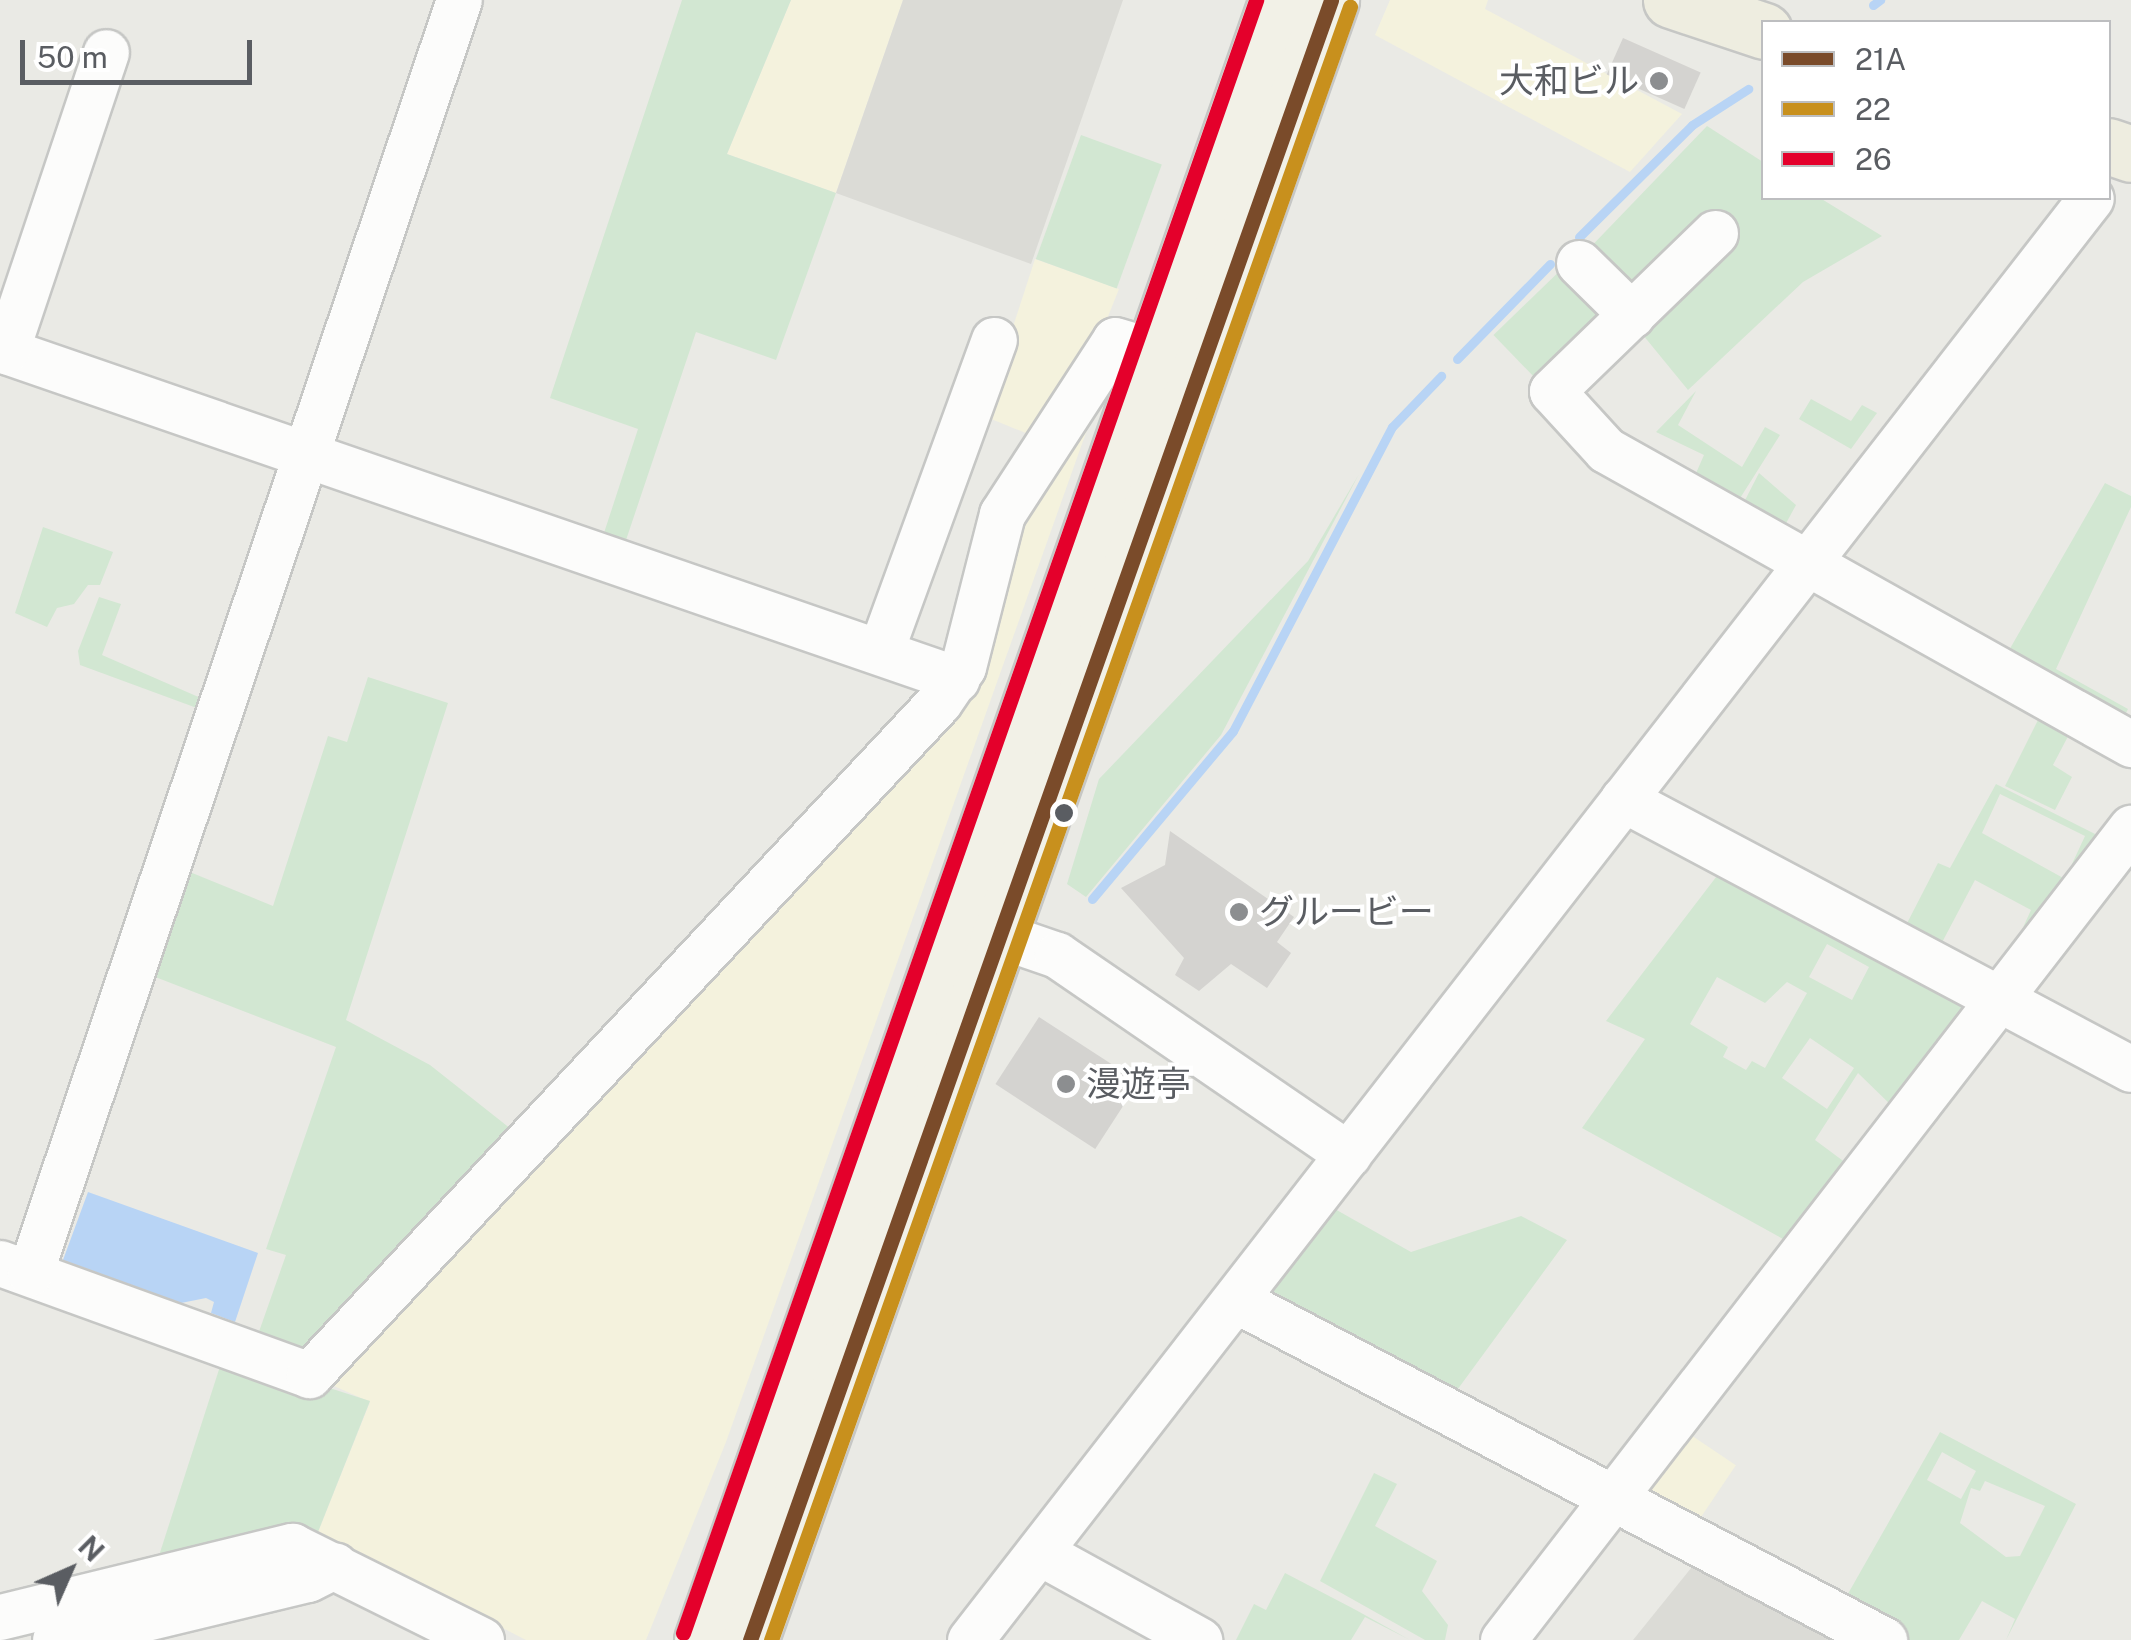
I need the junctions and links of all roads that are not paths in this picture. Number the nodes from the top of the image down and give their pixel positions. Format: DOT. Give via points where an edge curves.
graph roads {
  1 [pos="459,0"];
  2 [pos="1277,0"];
  3 [pos="1331,0"];
  4 [pos="1671,0"];
  5 [pos="1761,30"];
  6 [pos="106,52"];
  7 [pos="2089,200"];
  8 [pos="1714,233"];
  9 [pos="1579,264"];
  10 [pos="1632,315"];
  11 [pos="994,340"];
  12 [pos="3,350"];
  13 [pos="1179,358"];
  14 [pos="305,453"];
  15 [pos="1807,561"];
  16 [pos="881,650"];
  17 [pos="957,678"];
  18 [pos="2131,744"];
  19 [pos="1623,799"];
  20 [pos="2131,828"];
  21 [pos="979,928"];
  22 [pos="1999,999"];
  23 [pos="2131,1070"];
  24 [pos="1348,1154"];
  25 [pos="15,1268"];
  26 [pos="1236,1300"];
  27 [pos="1612,1497"];
  28 [pos="1039,1552"];
  29 [pos="335,1564"];
  30 [pos="0,1617"];
  31 [pos="55,1640"];
  32 [pos="481,1640"];
  33 [pos="702,1640"];
  34 [pos="750,1640"];
  35 [pos="970,1640"];
  36 [pos="1198,1640"];
  37 [pos="1503,1640"];
  38 [pos="1884,1640"];
  1 -- 14 [label="street"];
  2 -- 13 [label="main road"];
  3 -- 13 [label="main road"];
  4 -- 5 [label="highway"];
  6 -- 12 [label="street"];
  7 -- 15 [label="street"];
  8 -- 10 [label="street"];
  9 -- 10 [label="street"];
  10 -- 15 [label="street" via="1552,391 1606,450"];
  11 -- 16 [label="street"];
  12 -- 14 [label="street"];
  13 -- 17 [label="street" via="1115,340 1056,421 1002,514"];
  13 -- 21 [label="main road"];
  14 -- 16 [label="street"];
  14 -- 25 [label="street"];
  15 -- 18 [label="street"];
  15 -- 19 [label="street"];
  16 -- 17 [label="street"];
  17 -- 25 [label="street" via="309,1375"];
  19 -- 22 [label="street"];
  19 -- 24 [label="street"];
  20 -- 22 [label="street"];
  21 -- 24 [label="street" via="1057,955"];
  21 -- 33 [label="main road"];
  21 -- 34 [label="main road"];
  22 -- 23 [label="street"];
  22 -- 27 [label="street"];
  24 -- 26 [label="street"];
  26 -- 27 [label="street"];
  26 -- 28 [label="street"];
  27 -- 37 [label="street"];
  27 -- 38 [label="street"];
  28 -- 35 [label="street"];
  28 -- 36 [label="street"];
  29 -- 30 [label="street" via="292,1546"];
  29 -- 31 [label="street" via="308,1579"];
  29 -- 32 [label="street"];
}
